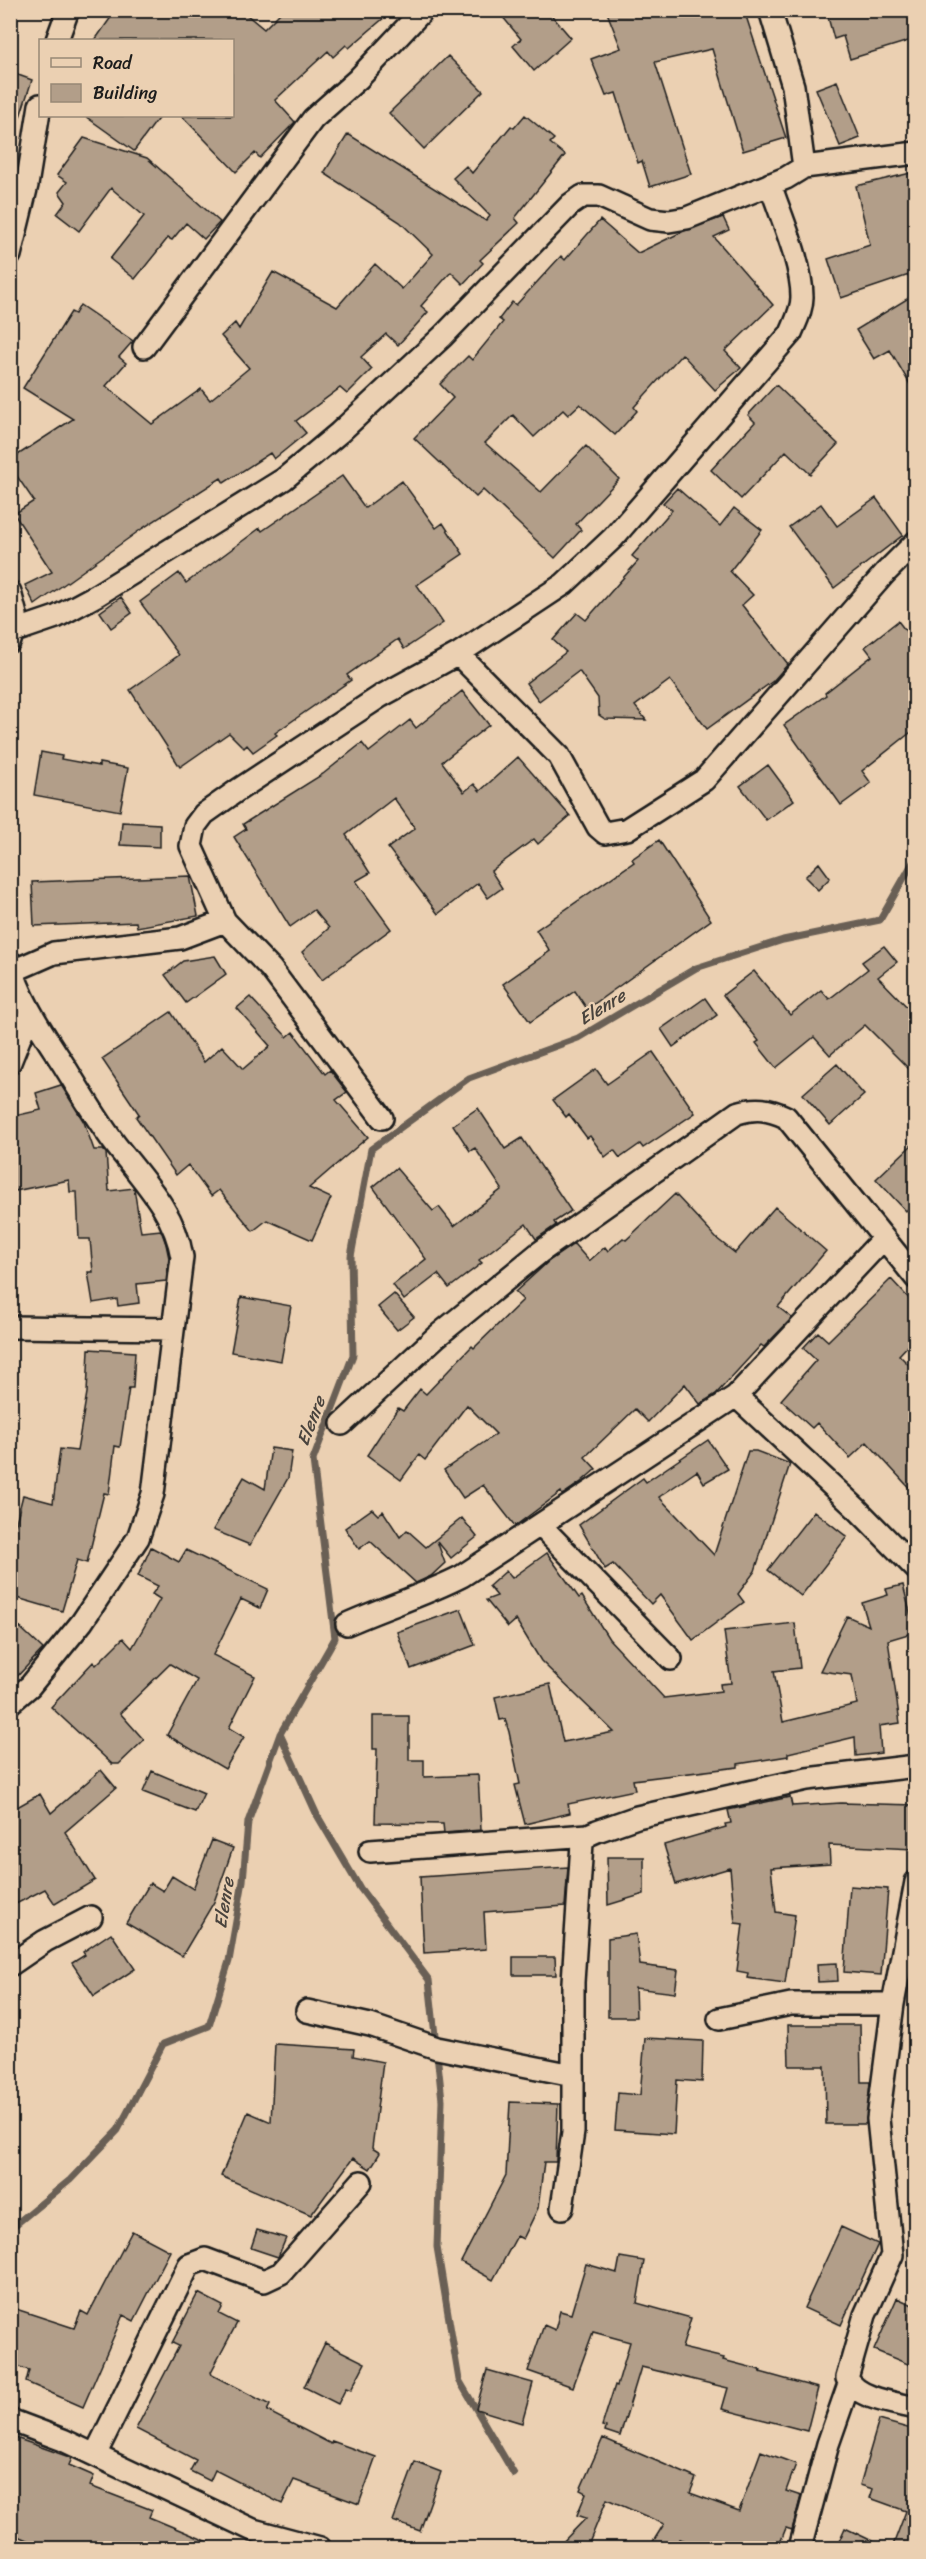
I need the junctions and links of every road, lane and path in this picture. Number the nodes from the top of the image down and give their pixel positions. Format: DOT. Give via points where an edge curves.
graph roads {
  1 [pos="68,10"];
  2 [pos="423,10"];
  3 [pos="770,10"];
  4 [pos="57,39"];
  5 [pos="39,109"];
  6 [pos="915,153"];
  7 [pos="804,167"];
  8 [pos="19,184"];
  9 [pos="770,184"];
  10 [pos="10,255"];
  11 [pos="144,347"];
  12 [pos="915,542"];
  13 [pos="10,592"];
  14 [pos="11,637"];
  15 [pos="458,654"];
  16 [pos="225,921"];
  17 [pos="12,966"];
  18 [pos="30,1012"];
  19 [pos="10,1062"];
  20 [pos="382,1118"];
  21 [pos="882,1240"];
  22 [pos="915,1278"];
  23 [pos="10,1327"];
  24 [pos="172,1329"];
  25 [pos="736,1396"];
  26 [pos="342,1424"];
  27 [pos="540,1525"];
  28 [pos="915,1569"];
  29 [pos="346,1624"];
  30 [pos="671,1659"];
  31 [pos="10,1703"];
  32 [pos="915,1766"];
  33 [pos="588,1835"];
  34 [pos="370,1851"];
  35 [pos="915,1882"];
  36 [pos="91,1917"];
  37 [pos="10,1965"];
  38 [pos="893,2004"];
  39 [pos="308,2011"];
  40 [pos="720,2019"];
  41 [pos="573,2075"];
  42 [pos="361,2182"];
  43 [pos="562,2208"];
  44 [pos="849,2384"];
  45 [pos="915,2408"];
  46 [pos="10,2420"];
  47 [pos="94,2455"];
  48 [pos="290,2544"];
  49 [pos="321,2548"];
  50 [pos="800,2548"];
  1 -- 4 [label="street"];
  2 -- 11 [label="street" via="358,79 313,119"];
  3 -- 7 [label="street" via="793,86"];
  5 -- 8 [label="street"];
  6 -- 7 [label="street"];
  7 -- 9 [label="street"];
  8 -- 10 [label="street"];
  9 -- 14 [label="street" via="687,218 669,221 650,219 599,196 583,196 417,360 284,479 98,595"];
  9 -- 15 [label="street" via="800,277 799,315 790,333 613,538 564,584"];
  12 -- 15 [label="street" via="704,780 636,824 614,833 604,833 598,827 559,756"];
  13 -- 14 [label="street" via="16,615"];
  15 -- 16 [label="street" via="381,696 204,814 195,826 191,846"];
  16 -- 17 [label="street" via="180,938 54,953"];
  16 -- 20 [label="street" via="270,969"];
  17 -- 18 [label="street"];
  18 -- 19 [label="street"];
  18 -- 24 [label="street" via="103,1129 170,1216 179,1235 182,1257"];
  21 -- 22 [label="street"];
  21 -- 25 [label="street"];
  21 -- 26 [label="street" via="786,1117 772,1110 753,1108 737,1113 539,1253 436,1336"];
  23 -- 24 [label="street"];
  24 -- 31 [label="street" via="153,1494 138,1538 82,1622 30,1686"];
  25 -- 27 [label="street"];
  25 -- 28 [label="street"];
  27 -- 29 [label="street" via="436,1589"];
  27 -- 30 [label="street"];
  32 -- 33 [label="street" via="807,1779 637,1817"];
  33 -- 34 [label="street"];
  33 -- 41 [label="street" via="582,1843 574,1953"];
  35 -- 38 [label="street"];
  36 -- 37 [label="street"];
  38 -- 40 [label="street" via="790,2004"];
  38 -- 44 [label="street" via="878,2119 892,2255 865,2315 847,2379"];
  39 -- 41 [label="street" via="370,2025 437,2048"];
  41 -- 43 [label="street" via="573,2132"];
  42 -- 47 [label="street" via="272,2279 264,2280 205,2259 189,2265"];
  44 -- 45 [label="street" via="863,2394"];
  44 -- 50 [label="street" via="834,2422"];
  46 -- 47 [label="street"];
  47 -- 48 [label="street"];
  48 -- 49 [label="street"];
}
